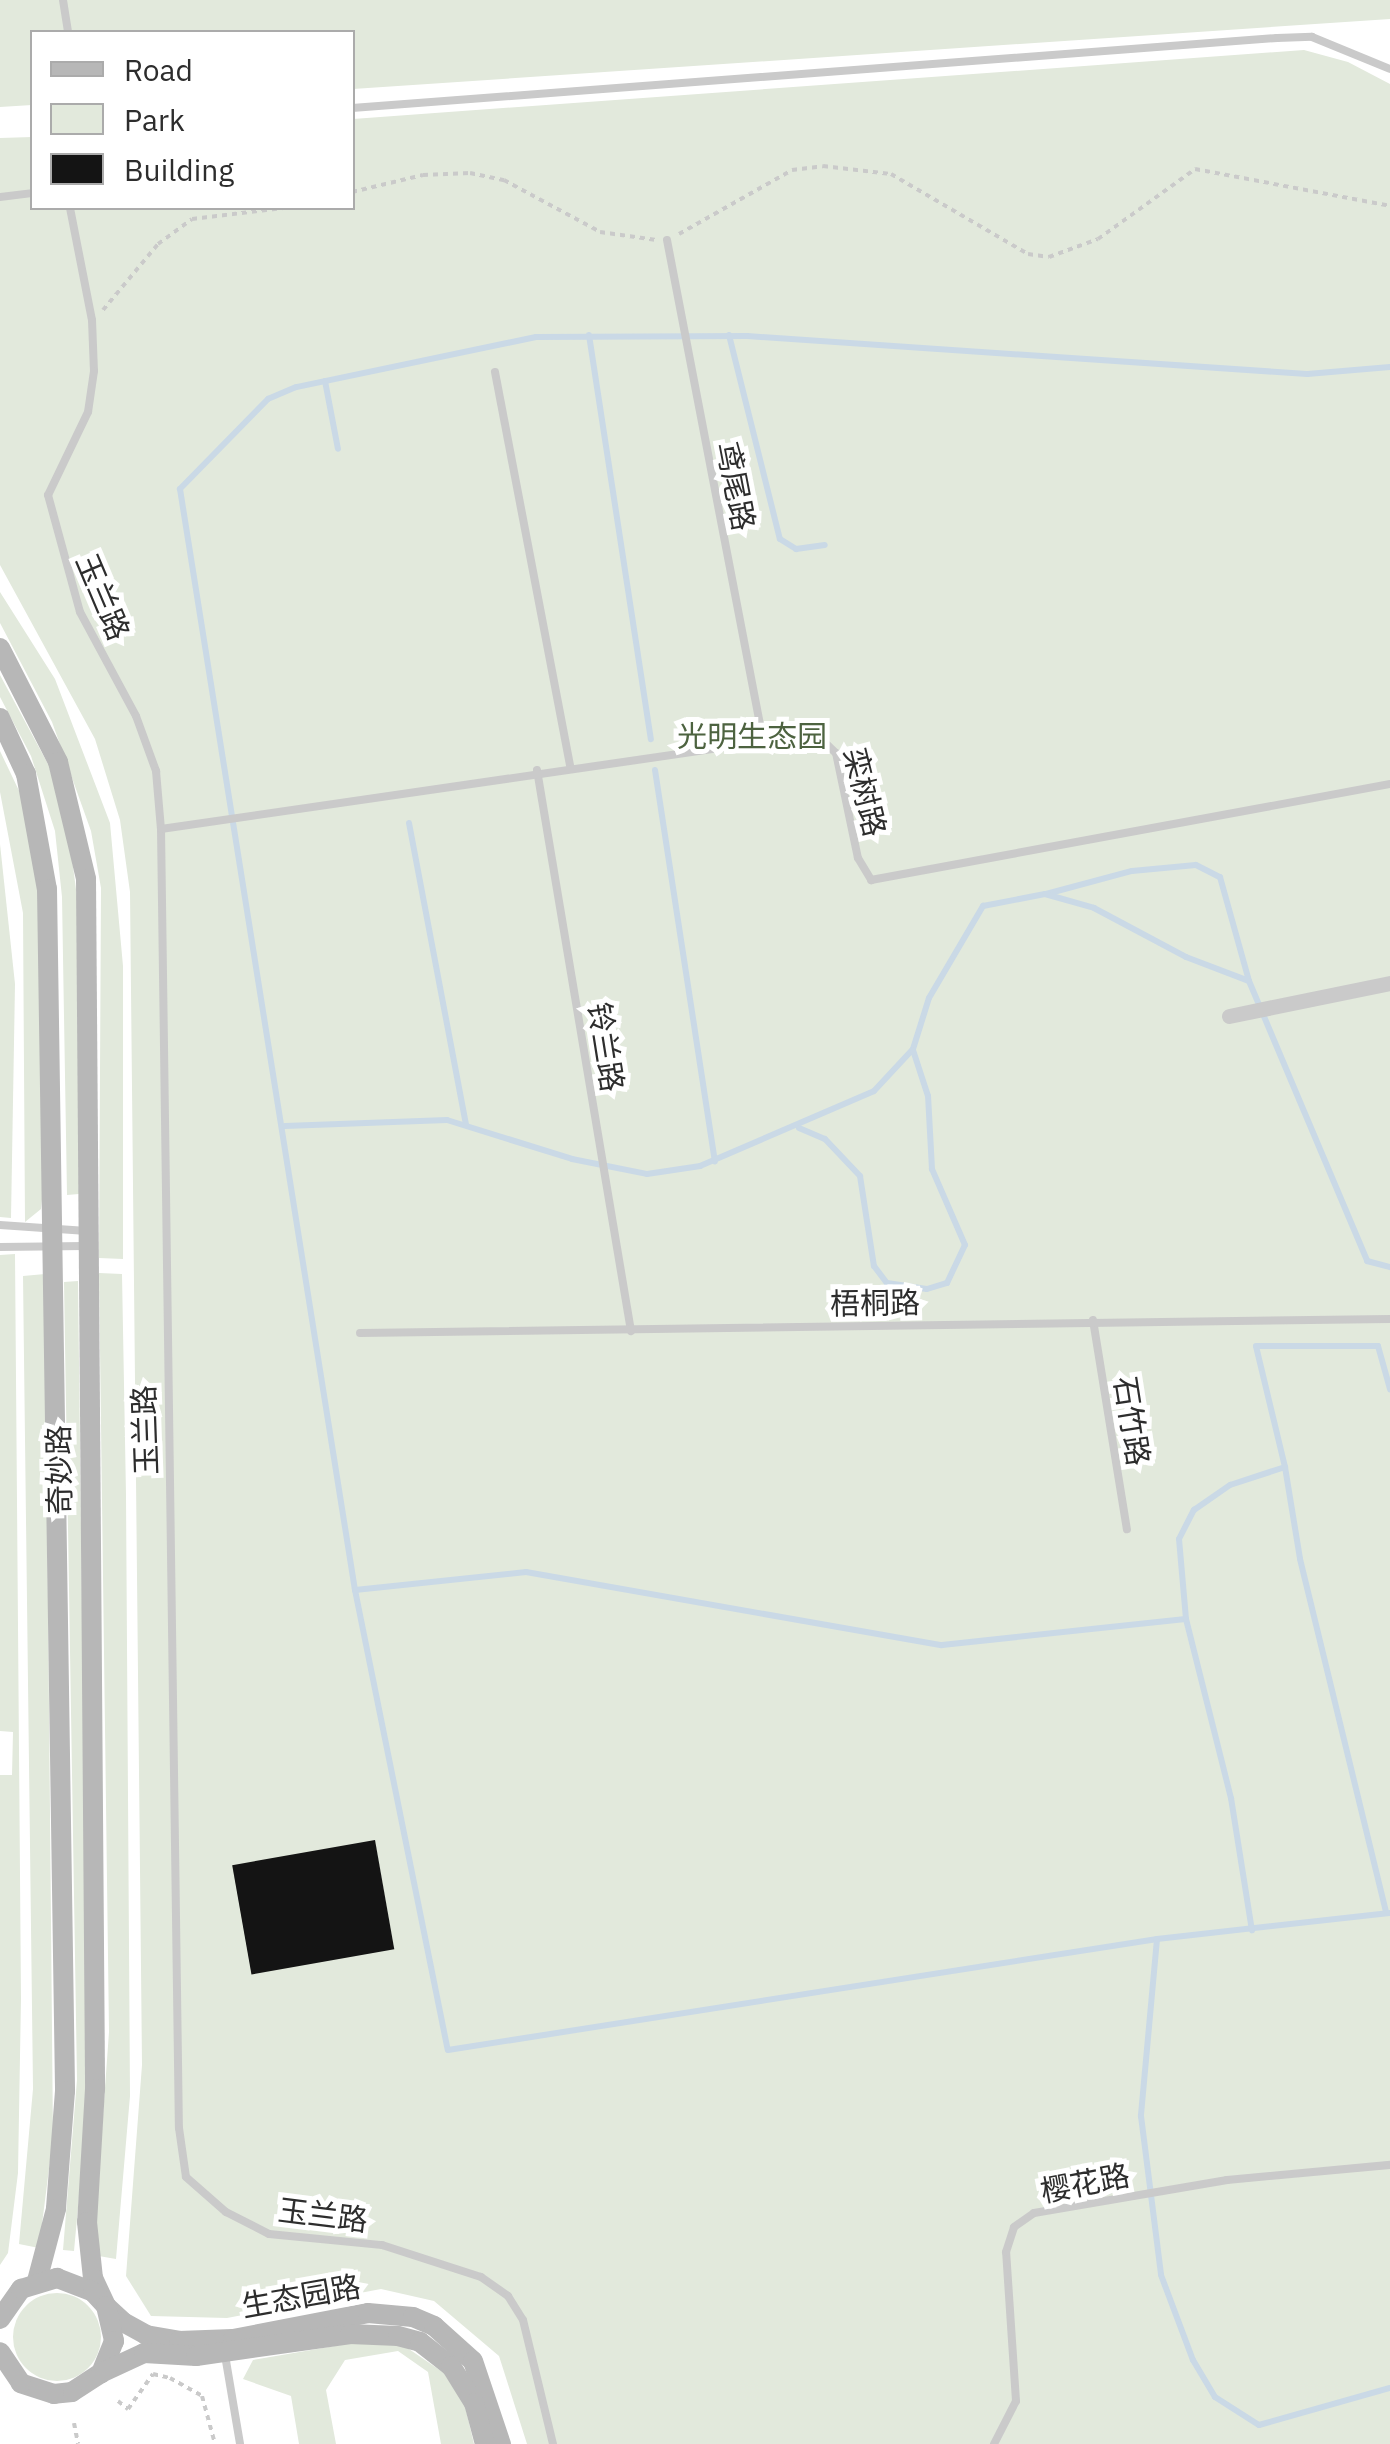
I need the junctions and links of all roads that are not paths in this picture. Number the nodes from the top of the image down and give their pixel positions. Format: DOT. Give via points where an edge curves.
graph roads {
  1 [pos="64,0"];
  2 [pos="68,30"];
  3 [pos="1390,69"];
  4 [pos="355,108"];
  5 [pos="30,193"];
  6 [pos="0,197"];
  7 [pos="70,210"];
  8 [pos="667,240"];
  9 [pos="495,372"];
  10 [pos="0,648"];
  11 [pos="0,718"];
  12 [pos="764,740"];
  13 [pos="570,766"];
  14 [pos="537,770"];
  15 [pos="1390,784"];
  16 [pos="161,829"];
  17 [pos="1390,984"];
  18 [pos="1229,1016"];
  19 [pos="0,1225"];
  20 [pos="55,1238"];
  21 [pos="86,1238"];
  22 [pos="0,1248"];
  23 [pos="1093,1320"];
  24 [pos="1390,1320"];
  25 [pos="630,1331"];
  26 [pos="360,1332"];
  27 [pos="1127,1530"];
  28 [pos="1390,2164"];
  29 [pos="37,2281"];
  30 [pos="106,2306"];
  31 [pos="0,2319"];
  32 [pos="224,2347"];
  33 [pos="0,2352"];
  34 [pos="101,2373"];
  35 [pos="240,2444"];
  36 [pos="485,2444"];
  37 [pos="500,2444"];
  38 [pos="554,2444"];
  39 [pos="994,2444"];
  1 -- 2 [label="lane"];
  3 -- 4 [label="lane" via="1312,36"];
  5 -- 6 [label="lane"];
  7 -- 16 [label="lane, 玉兰路" via="92,320 88,412 48,495 80,612 136,716 156,771"];
  8 -- 12 [label="lane, 鸢尾路"];
  9 -- 13 [label="lane"];
  10 -- 21 [label="street, 奇妙路" via="58,762 82,847"];
  11 -- 20 [label="street, 奇妙路" via="26,774 47,890"];
  12 -- 13 [label="lane, 栾树路"];
  12 -- 15 [label="lane, 栾树路" via="828,738 858,858 871,880"];
  13 -- 14 [label="lane, 栾树路"];
  14 -- 16 [label="lane, 栾树路"];
  14 -- 25 [label="lane, 铃兰路"];
  16 -- 38 [label="lane, 玉兰路" via="178,2128 186,2176 226,2212 270,2234 417,2254 495,2286 522,2320"];
  17 -- 18 [label="street"];
  19 -- 20 [label="lane"];
  20 -- 21 [label="lane"];
  20 -- 21 [label="lane"];
  20 -- 22 [label="lane"];
  20 -- 29 [label="street, 奇妙路" via="65,2091 56,2209"];
  21 -- 30 [label="street, 奇妙路" via="95,2089 87,2232 93,2278"];
  23 -- 24 [label="lane, 梧桐路"];
  23 -- 25 [label="lane, 梧桐路"];
  23 -- 27 [label="lane, 石竹路"];
  25 -- 26 [label="lane, 梧桐路"];
  28 -- 39 [label="lane, 樱花路" via="1228,2180 1034,2213 1014,2227 1006,2252 1016,2401"];
  29 -- 30 [label="street, 生态园路" via="76,2282"];
  29 -- 31 [label="street" via="14,2296"];
  30 -- 32 [label="street, 生态园路" via="146,2336"];
  30 -- 34 [label="street, 奇妙路" via="114,2340"];
  32 -- 34 [label="street, 生态园路" via="144,2353"];
  32 -- 35 [label="lane"];
  32 -- 36 [label="street, 生态园路" via="350,2334 420,2342 465,2383"];
  32 -- 37 [label="street, 生态园路" via="368,2312 413,2317 434,2326 472,2361"];
  33 -- 34 [label="street, 生态园路" via="8,2370 36,2391 72,2392"];
}
